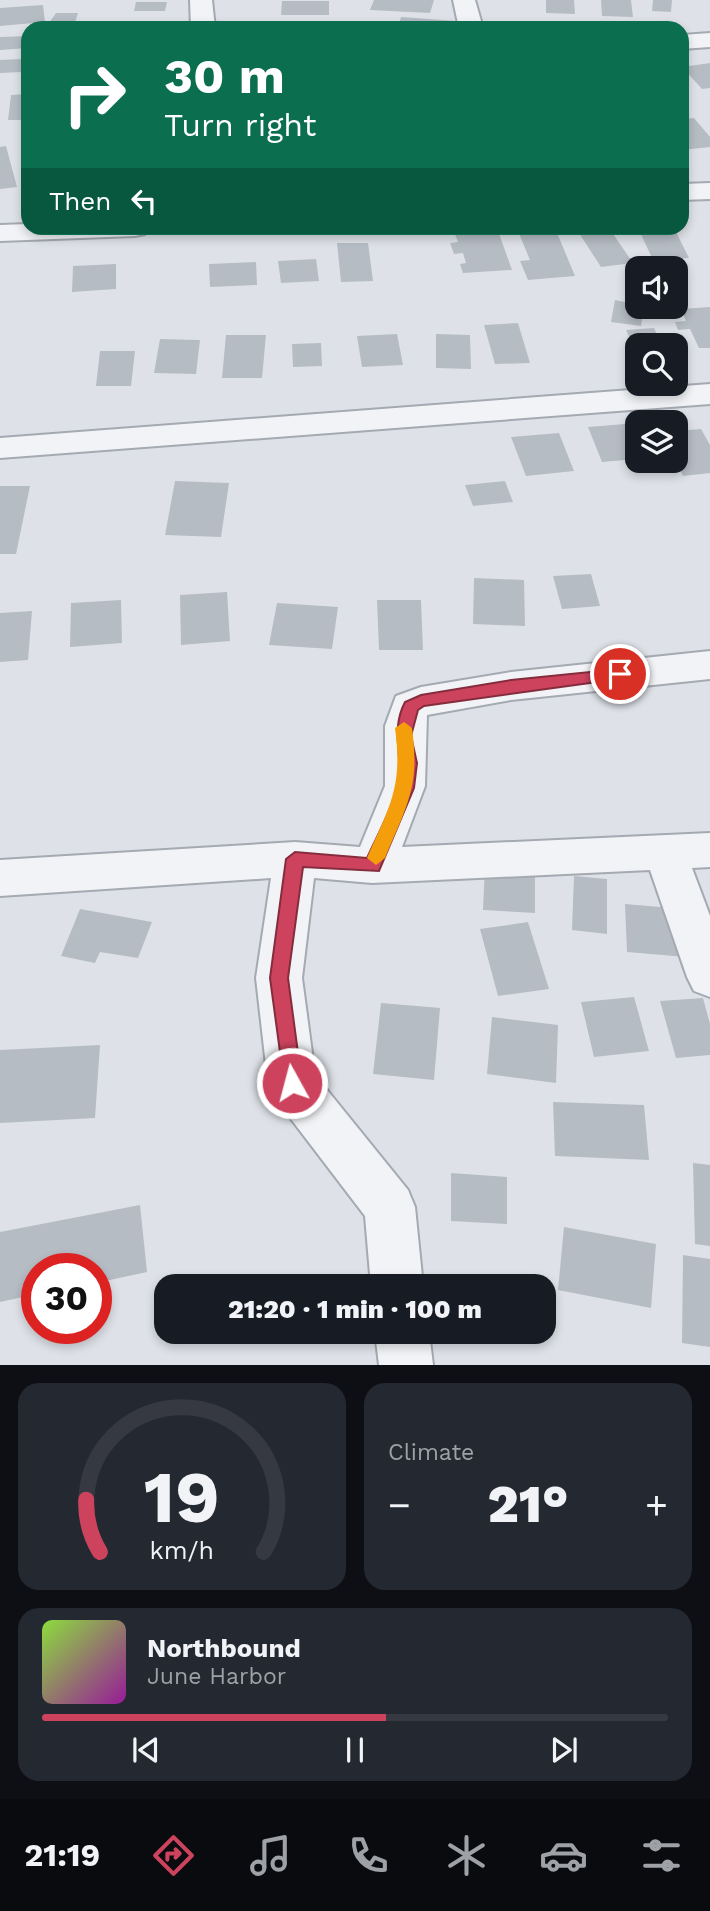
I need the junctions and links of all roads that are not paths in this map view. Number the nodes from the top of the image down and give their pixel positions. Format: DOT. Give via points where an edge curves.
graph roads {
  1 [pos="201,0"];
  2 [pos="464,0"];
  3 [pos="202,21"];
  4 [pos="469,21"];
  5 [pos="710,40"];
  6 [pos="689,42"];
  7 [pos="710,191"];
  8 [pos="689,192"];
  9 [pos="21,232"];
  10 [pos="0,233"];
  11 [pos="710,394"];
  12 [pos="0,448"];
  13 [pos="710,665"];
  14 [pos="710,850"];
  15 [pos="665,852"];
  16 [pos="295,859"];
  17 [pos="373,866"];
  18 [pos="0,878"];
  19 [pos="710,977"];
  20 [pos="396,1274"];
  21 [pos="403,1344"];
  22 [pos="406,1365"];
  1 -- 3 [label="street"];
  2 -- 4 [label="street"];
  5 -- 6 [label="street"];
  7 -- 8 [label="street"];
  9 -- 10 [label="street"];
  11 -- 12 [label="street"];
  13 -- 17 [label="street" via="511,686 410,706 403,736 408,763 405,788"];
  14 -- 15 [label="street"];
  15 -- 17 [label="street"];
  15 -- 19 [label="street"];
  16 -- 17 [label="street"];
  16 -- 18 [label="street"];
  16 -- 20 [label="street" via="279,978 292,1083 390,1207"];
  21 -- 22 [label="street"];
}
